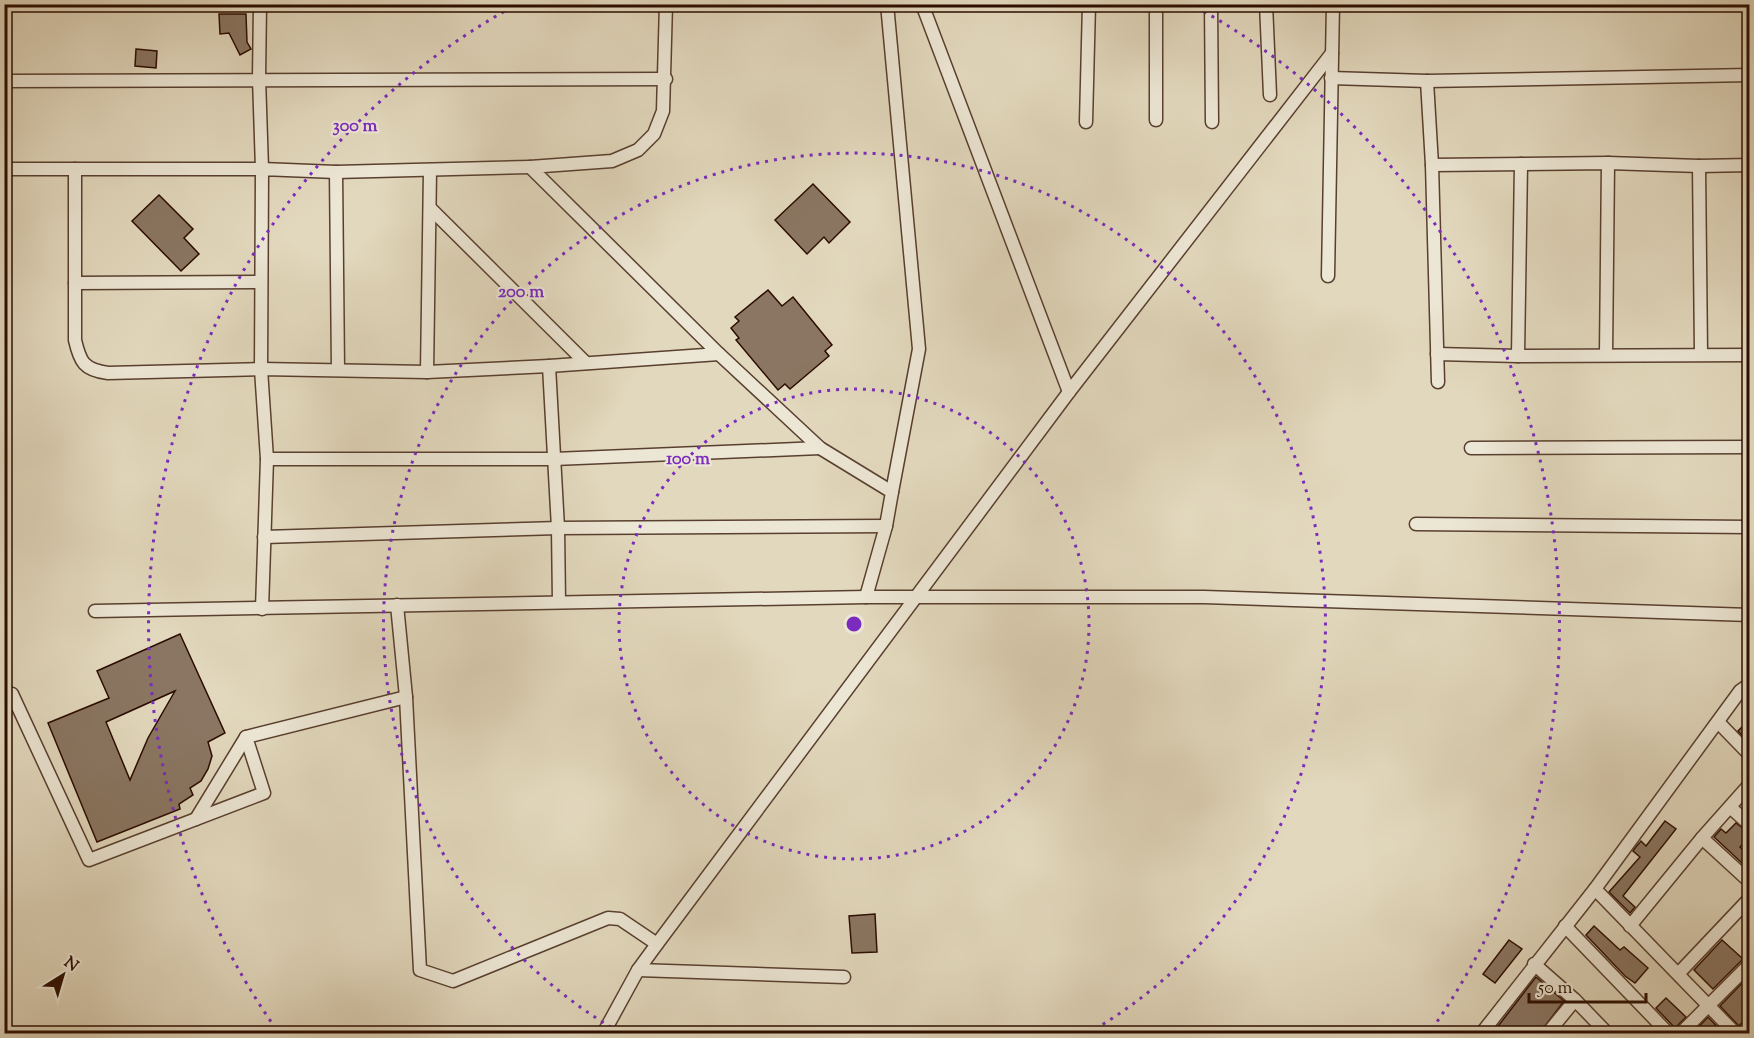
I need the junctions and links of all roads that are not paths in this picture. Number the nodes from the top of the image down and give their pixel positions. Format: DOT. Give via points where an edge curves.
graph roads {
  1 [pos="260,4"];
  2 [pos="666,4"];
  3 [pos="887,4"];
  4 [pos="922,4"];
  5 [pos="1089,4"];
  6 [pos="1156,4"];
  7 [pos="1211,4"];
  8 [pos="1266,4"];
  9 [pos="1333,4"];
  10 [pos="1332,53"];
  11 [pos="1749,75"];
  12 [pos="259,78"];
  13 [pos="1331,78"];
  14 [pos="666,79"];
  15 [pos="4,81"];
  16 [pos="1427,81"];
  17 [pos="1270,95"];
  18 [pos="1156,120"];
  19 [pos="1086,122"];
  20 [pos="1212,122"];
  21 [pos="1608,163"];
  22 [pos="1521,164"];
  23 [pos="1432,165"];
  24 [pos="1749,165"];
  25 [pos="1699,166"];
  26 [pos="530,167"];
  27 [pos="4,169"];
  28 [pos="75,169"];
  29 [pos="262,169"];
  30 [pos="430,171"];
  31 [pos="336,172"];
  32 [pos="430,208"];
  33 [pos="1328,276"];
  34 [pos="261,282"];
  35 [pos="75,283"];
  36 [pos="719,354"];
  37 [pos="1437,354"];
  38 [pos="1701,354"];
  39 [pos="1606,355"];
  40 [pos="1749,355"];
  41 [pos="1518,356"];
  42 [pos="586,363"];
  43 [pos="549,366"];
  44 [pos="261,369"];
  45 [pos="338,370"];
  46 [pos="427,372"];
  47 [pos="1438,381"];
  48 [pos="1069,392"];
  49 [pos="1749,447"];
  50 [pos="820,448"];
  51 [pos="1471,448"];
  52 [pos="267,459"];
  53 [pos="554,459"];
  54 [pos="892,492"];
  55 [pos="1416,524"];
  56 [pos="886,526"];
  57 [pos="558,528"];
  58 [pos="1749,528"];
  59 [pos="264,537"];
  60 [pos="866,597"];
  61 [pos="916,597"];
  62 [pos="559,602"];
  63 [pos="397,605"];
  64 [pos="262,609"];
  65 [pos="95,611"];
  66 [pos="1749,615"];
  67 [pos="1746,689"];
  68 [pos="4,696"];
  69 [pos="406,697"];
  70 [pos="1718,722"];
  71 [pos="246,738"];
  72 [pos="1749,755"];
  73 [pos="1749,784"];
  74 [pos="1730,807"];
  75 [pos="196,819"];
  76 [pos="1749,825"];
  77 [pos="1702,838"];
  78 [pos="1749,882"];
  79 [pos="1595,889"];
  80 [pos="1749,898"];
  81 [pos="1565,926"];
  82 [pos="1630,926"];
  83 [pos="657,944"];
  84 [pos="1534,964"];
  85 [pos="1749,964"];
  86 [pos="638,970"];
  87 [pos="1678,973"];
  88 [pos="844,977"];
  89 [pos="1575,1000"];
  90 [pos="1708,1005"];
  91 [pos="603,1034"];
  92 [pos="1481,1034"];
  93 [pos="1547,1034"];
  94 [pos="1608,1034"];
  95 [pos="1669,1034"];
  96 [pos="1680,1034"];
  97 [pos="1736,1034"];
  1 -- 12 [label="street"];
  2 -- 14 [label="street"];
  3 -- 54 [label="street" via="919,349"];
  4 -- 48 [label="street"];
  5 -- 19 [label="street"];
  6 -- 18 [label="street"];
  7 -- 20 [label="street"];
  8 -- 17 [label="street"];
  9 -- 10 [label="street"];
  10 -- 13 [label="street"];
  10 -- 48 [label="street"];
  11 -- 16 [label="street"];
  12 -- 14 [label="street"];
  12 -- 15 [label="street"];
  12 -- 29 [label="street"];
  13 -- 16 [label="street"];
  13 -- 33 [label="street"];
  14 -- 26 [label="street" via="663,111 654,134 638,150 612,161"];
  16 -- 23 [label="street"];
  21 -- 22 [label="street"];
  21 -- 25 [label="street"];
  21 -- 39 [label="street"];
  22 -- 23 [label="street"];
  22 -- 41 [label="street"];
  23 -- 37 [label="street"];
  24 -- 25 [label="street"];
  25 -- 38 [label="street"];
  26 -- 30 [label="street"];
  26 -- 36 [label="street"];
  27 -- 28 [label="street"];
  28 -- 29 [label="street"];
  28 -- 35 [label="street"];
  29 -- 31 [label="street"];
  29 -- 34 [label="street"];
  30 -- 31 [label="street"];
  30 -- 32 [label="street"];
  31 -- 45 [label="street"];
  32 -- 42 [label="street"];
  32 -- 46 [label="street"];
  34 -- 35 [label="street"];
  34 -- 44 [label="street"];
  35 -- 44 [label="street" via="78,354 84,365 95,371"];
  36 -- 42 [label="street"];
  36 -- 50 [label="street"];
  37 -- 41 [label="street"];
  37 -- 47 [label="street"];
  38 -- 39 [label="street"];
  38 -- 40 [label="street"];
  39 -- 41 [label="street"];
  42 -- 43 [label="street"];
  43 -- 46 [label="street"];
  43 -- 53 [label="street"];
  44 -- 45 [label="street"];
  44 -- 52 [label="street"];
  45 -- 46 [label="street"];
  48 -- 61 [label="street"];
  49 -- 51 [label="street"];
  50 -- 53 [label="street"];
  50 -- 54 [label="street"];
  52 -- 53 [label="street"];
  52 -- 59 [label="street"];
  53 -- 57 [label="street"];
  54 -- 56 [label="street"];
  55 -- 58 [label="street"];
  56 -- 57 [label="street"];
  56 -- 60 [label="street"];
  57 -- 59 [label="street"];
  57 -- 62 [label="street"];
  59 -- 64 [label="street"];
  60 -- 61 [label="street"];
  60 -- 62 [label="street"];
  61 -- 66 [label="street" via="1204,597"];
  61 -- 83 [label="street"];
  62 -- 63 [label="street"];
  63 -- 64 [label="street"];
  63 -- 69 [label="street"];
  64 -- 65 [label="street"];
  67 -- 70 [label="street"];
  68 -- 75 [label="street" via="12,693 89,860"];
  69 -- 71 [label="street"];
  69 -- 83 [label="street" via="420,970 453,981 608,918 620,919"];
  70 -- 72 [label="street"];
  70 -- 79 [label="street"];
  71 -- 75 [label="street"];
  71 -- 75 [label="street" via="264,793"];
  73 -- 74 [label="street"];
  74 -- 76 [label="street"];
  74 -- 77 [label="street"];
  77 -- 78 [label="street"];
  77 -- 82 [label="street"];
  79 -- 81 [label="street"];
  79 -- 82 [label="street"];
  80 -- 87 [label="street"];
  81 -- 84 [label="street"];
  81 -- 95 [label="street"];
  82 -- 87 [label="street"];
  83 -- 86 [label="street"];
  84 -- 89 [label="street"];
  84 -- 92 [label="street"];
  85 -- 90 [label="street"];
  86 -- 88 [label="street"];
  86 -- 91 [label="street"];
  87 -- 90 [label="street"];
  89 -- 93 [label="street"];
  89 -- 94 [label="street"];
  90 -- 96 [label="street"];
  90 -- 97 [label="street"];
}
